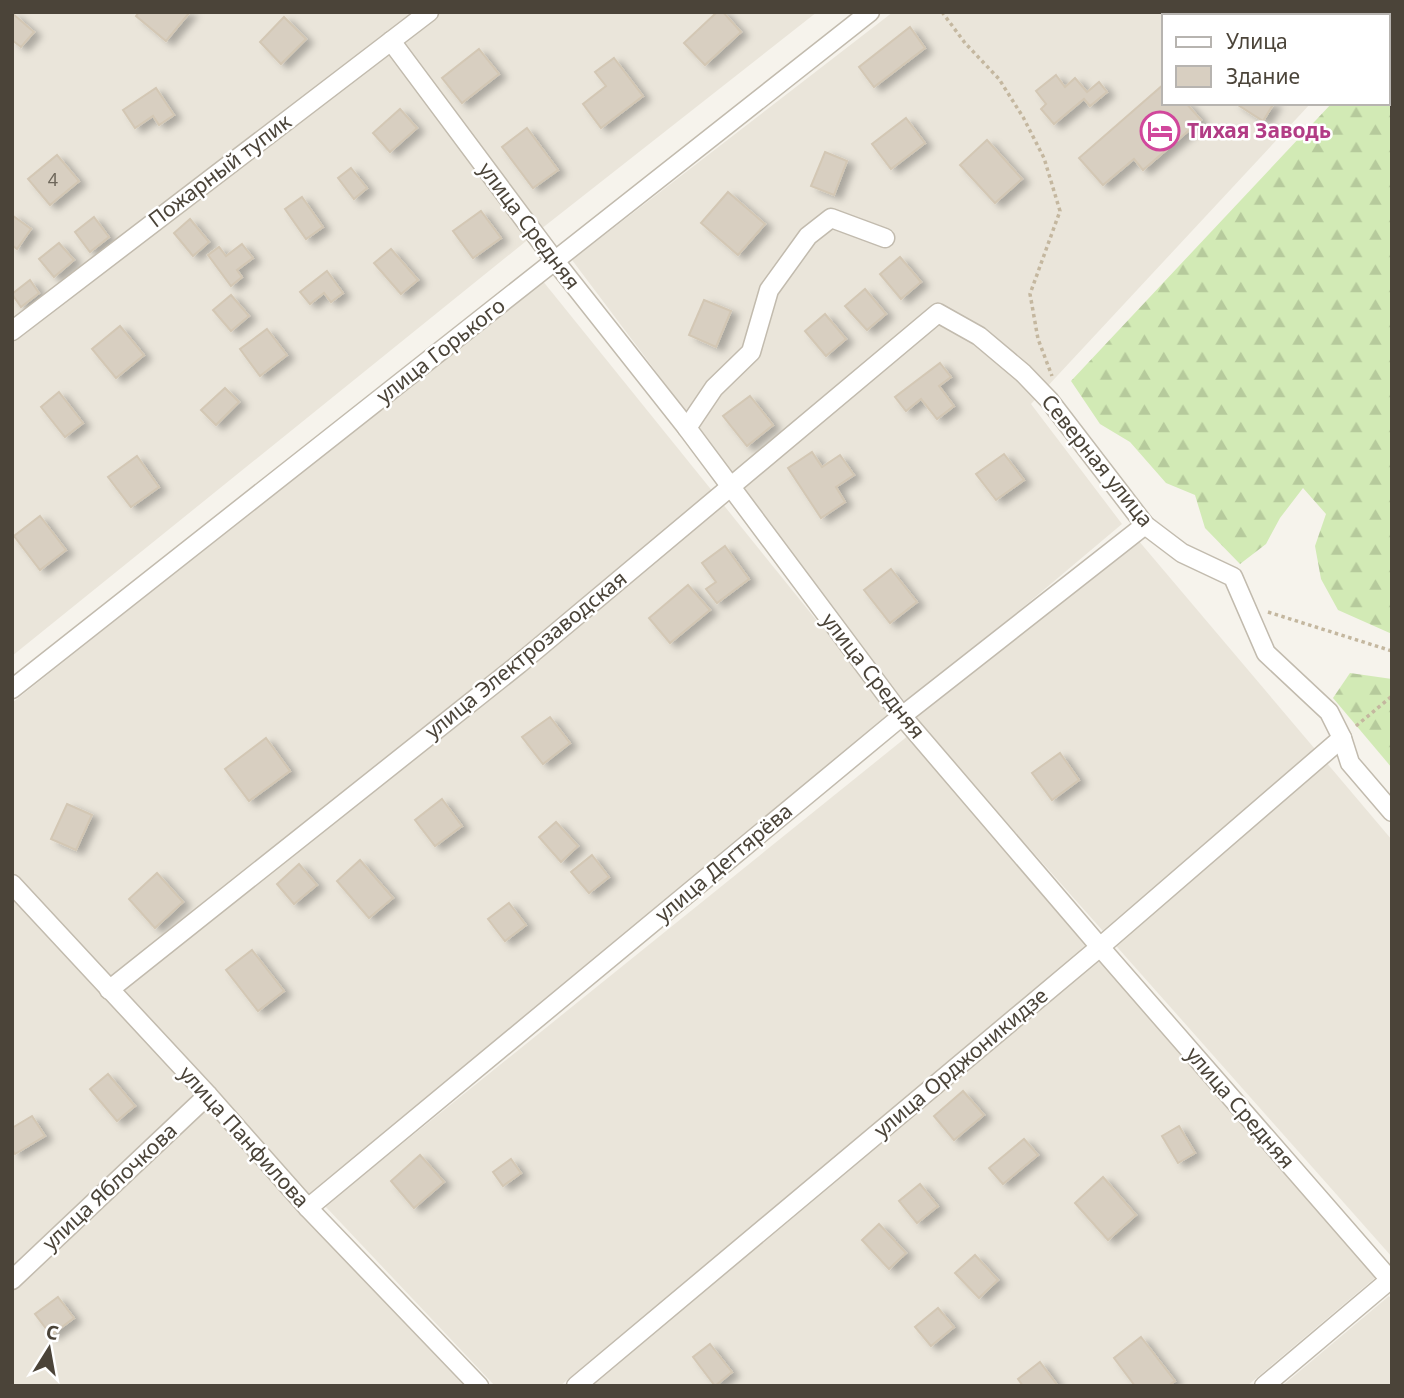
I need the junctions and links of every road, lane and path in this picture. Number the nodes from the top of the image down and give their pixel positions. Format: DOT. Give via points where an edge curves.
graph roads {
  1 [pos="429,12"];
  2 [pos="870,12"];
  3 [pos="942,12"];
  4 [pos="391,41"];
  5 [pos="885,238"];
  6 [pos="555,261"];
  7 [pos="938,313"];
  8 [pos="12,331"];
  9 [pos="1055,385"];
  10 [pos="687,428"];
  11 [pos="728,486"];
  12 [pos="1145,525"];
  13 [pos="1246,605"];
  14 [pos="1392,650"];
  15 [pos="12,689"];
  16 [pos="1392,696"];
  17 [pos="902,716"];
  18 [pos="1342,738"];
  19 [pos="1392,813"];
  20 [pos="12,884"];
  21 [pos="1100,947"];
  22 [pos="109,990"];
  23 [pos="208,1095"];
  24 [pos="308,1208"];
  25 [pos="12,1280"];
  26 [pos="1391,1280"];
  27 [pos="479,1386"];
  28 [pos="576,1386"];
  29 [pos="1264,1386"];
  1 -- 4 [label="street, Пожарный тупик"];
  2 -- 6 [label="street, улица Горького"];
  3 -- 9 [label="path" via="999,79 1044,158 1060,211 1030,294 1038,339"];
  4 -- 6 [label="street, улица Средняя"];
  4 -- 8 [label="street, Пожарный тупик"];
  5 -- 10 [label="street" via="831,218 808,236 769,290 751,352 714,388"];
  6 -- 10 [label="street, улица Средняя"];
  6 -- 15 [label="street, улица Горького"];
  7 -- 11 [label="street, улица Электрозаводская"];
  7 -- 12 [label="street, Северная улица" via="979,336 1023,373"];
  10 -- 11 [label="street, улица Средняя"];
  11 -- 17 [label="street, улица Средняя"];
  11 -- 22 [label="street, улица Электрозаводская" via="519,664"];
  12 -- 13 [label="street, Северная улица" via="1182,553 1233,577"];
  12 -- 17 [label="street, улица Дегтярёва"];
  13 -- 14 [label="path"];
  13 -- 18 [label="street, Северная улица" via="1266,653 1329,712"];
  16 -- 18 [label="path"];
  17 -- 21 [label="street, улица Средняя"];
  17 -- 24 [label="street, улица Дегтярёва"];
  18 -- 19 [label="street, Северная улица" via="1350,763"];
  18 -- 21 [label="street, улица Орджоникидзе"];
  20 -- 22 [label="street, улица Панфилова"];
  21 -- 26 [label="street, улица Средняя"];
  21 -- 28 [label="street, улица Орджоникидзе"];
  22 -- 23 [label="street, улица Панфилова"];
  23 -- 24 [label="street, улица Панфилова"];
  23 -- 25 [label="street, улица Яблочкова"];
  24 -- 27 [label="street, улица Панфилова"];
  26 -- 29 [label="street"];
}
